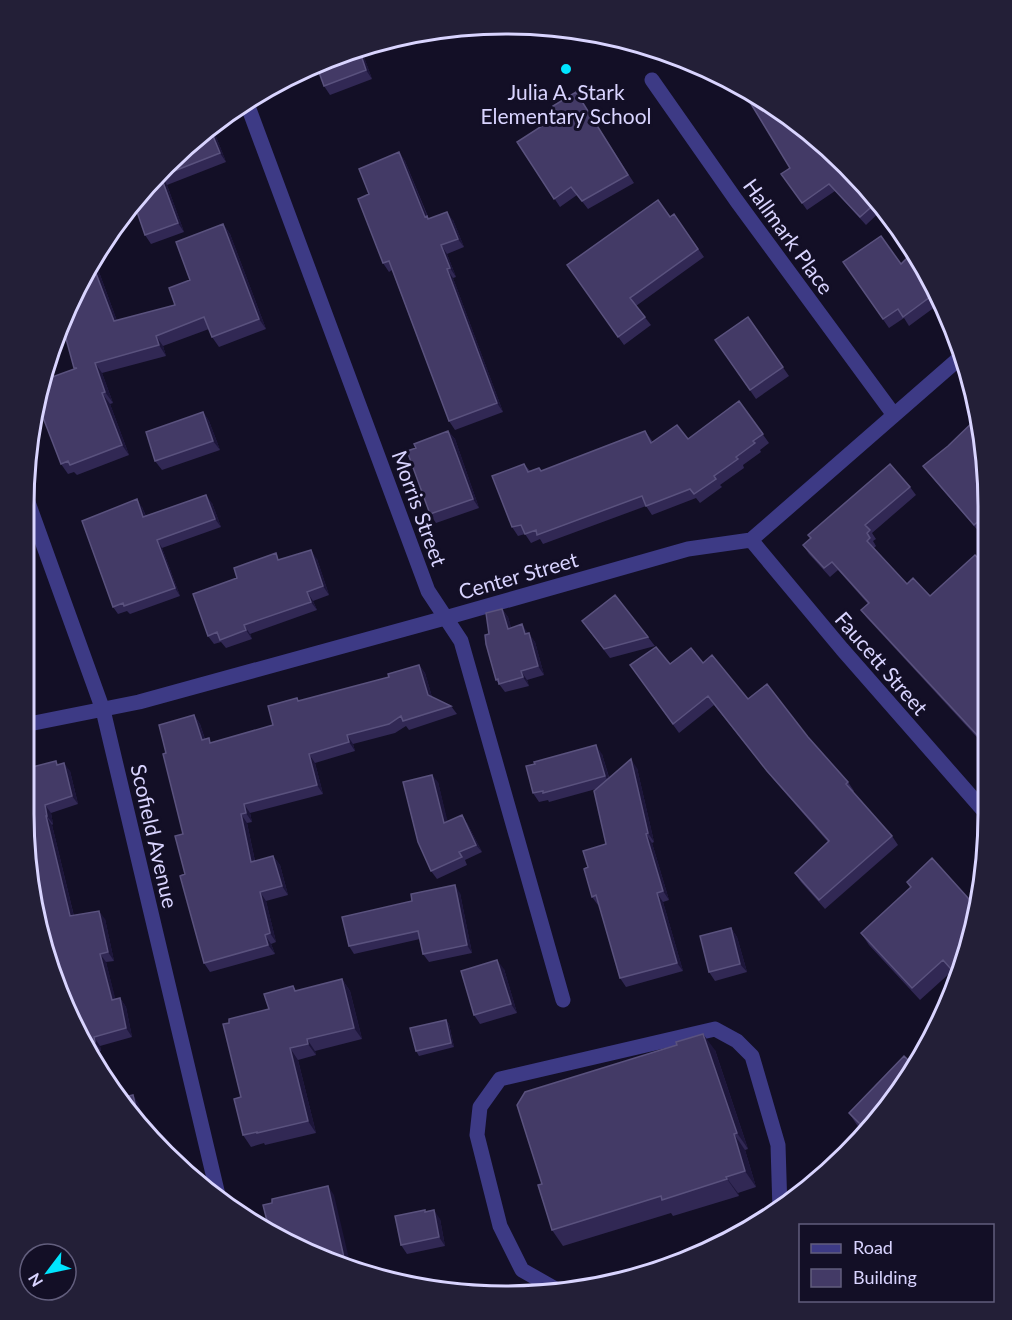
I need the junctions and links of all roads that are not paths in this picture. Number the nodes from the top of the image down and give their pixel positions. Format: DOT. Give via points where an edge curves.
graph roads {
  1 [pos="652,80"];
  2 [pos="250,111"];
  3 [pos="955,362"];
  4 [pos="894,415"];
  5 [pos="34,519"];
  6 [pos="750,540"];
  7 [pos="445,618"];
  8 [pos="103,710"];
  9 [pos="34,723"];
  10 [pos="978,804"];
  11 [pos="563,1000"];
  12 [pos="216,1185"];
  13 [pos="780,1198"];
  14 [pos="545,1283"];
  1 -- 4 [label="street, Hallmark Place"];
  2 -- 7 [label="street, Morris Street" via="428,591"];
  3 -- 4 [label="street"];
  4 -- 6 [label="street"];
  5 -- 8 [label="street, Scofield Avenue"];
  6 -- 7 [label="street, Center Street" via="688,549"];
  6 -- 10 [label="street, Faucett Street"];
  7 -- 8 [label="street, Center Street"];
  7 -- 11 [label="street, Morris Street" via="461,641"];
  8 -- 9 [label="street, Center Street"];
  8 -- 12 [label="street, Scofield Avenue"];
  13 -- 14 [label="street" via="778,1145 752,1056 737,1041 715,1029 500,1079 480,1107 477,1135 500,1226 522,1270"];
}
